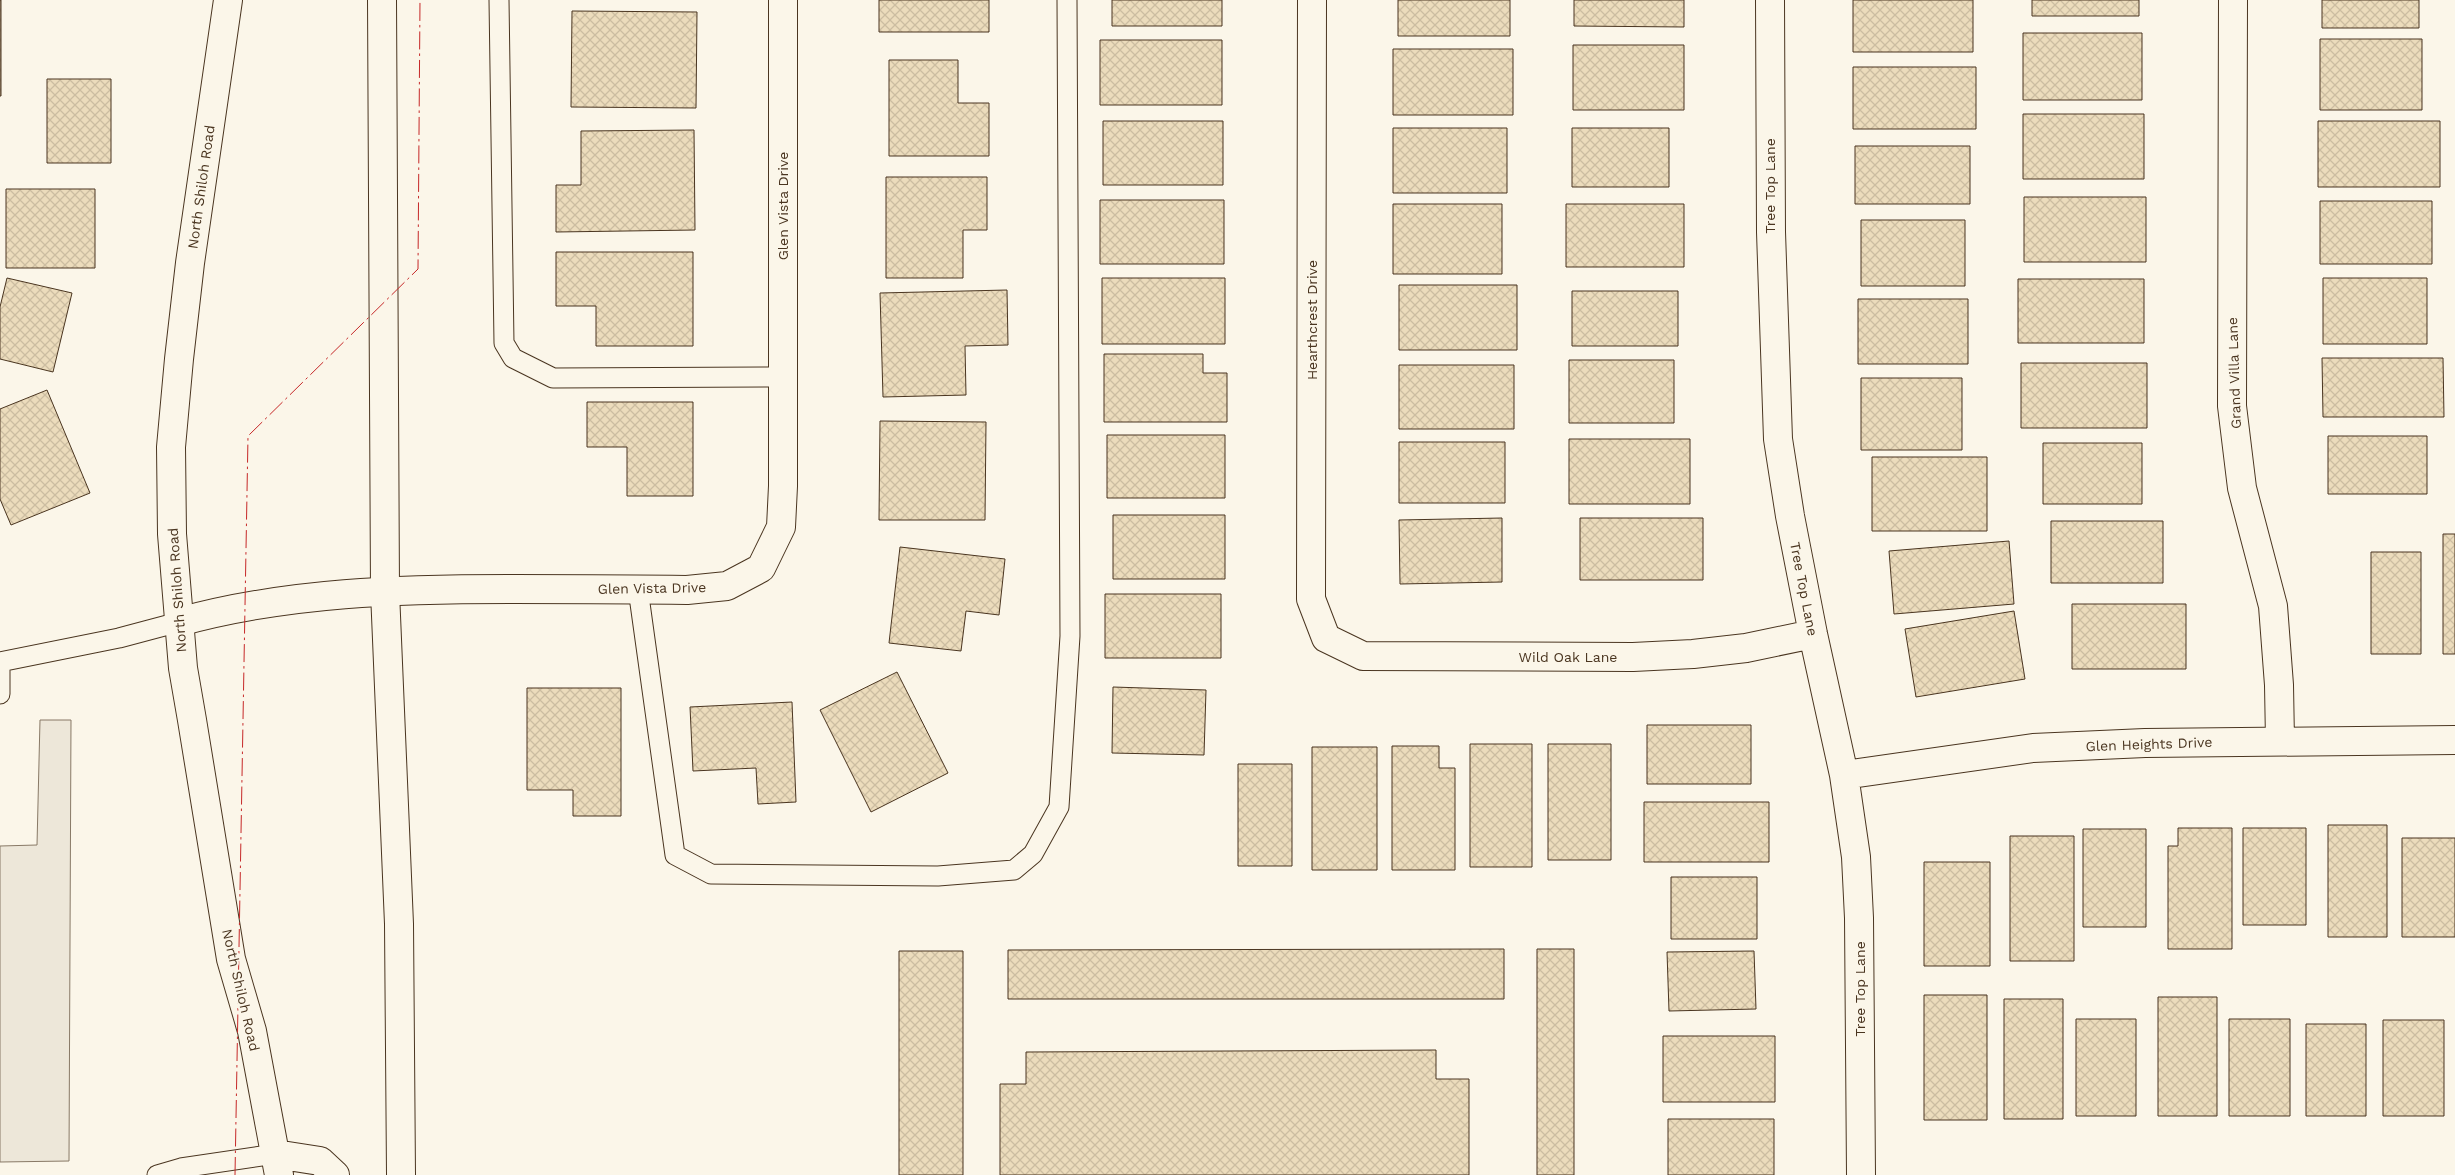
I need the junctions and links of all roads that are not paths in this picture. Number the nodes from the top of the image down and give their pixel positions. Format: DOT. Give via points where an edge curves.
graph roads {
  1 [pos="228,0"];
  2 [pos="382,0"];
  3 [pos="499,0"];
  4 [pos="783,0"];
  5 [pos="1066,0"];
  6 [pos="1312,0"];
  7 [pos="1770,0"];
  8 [pos="2233,0"];
  9 [pos="783,378"];
  10 [pos="638,589"];
  11 [pos="385,592"];
  12 [pos="179,622"];
  13 [pos="1813,634"];
  14 [pos="1326,638"];
  15 [pos="0,662"];
  16 [pos="0,694"];
  17 [pos="2455,740"];
  18 [pos="2280,741"];
  19 [pos="1844,775"];
  20 [pos="277,1164"];
  21 [pos="158,1175"];
  22 [pos="335,1175"];
  23 [pos="401,1175"];
  24 [pos="1861,1175"];
  1 -- 12 [label="street, North Shiloh Road" via="190,263 171,448 172,534"];
  2 -- 11 [label="street"];
  3 -- 9 [label="lane" via="504,343 513,358 553,378"];
  4 -- 9 [label="street, Glen Vista Drive"];
  5 -- 10 [label="lane" via="1070,636 1059,806 1034,854 1014,870 938,876 710,874 675,855"];
  6 -- 14 [label="street, Hearthcrest Drive" via="1311,599"];
  7 -- 13 [label="street, Tree Top Lane" via="1771,232 1778,439"];
  8 -- 18 [label="street, Grand Villa Lane" via="2232,406 2242,488 2273,606"];
  9 -- 10 [label="street, Glen Vista Drive" via="781,527 761,568 727,586 687,590"];
  10 -- 11 [label="street, Glen Vista Drive"];
  11 -- 12 [label="street, Glen Vista Drive" via="311,597 222,610"];
  11 -- 23 [label="street" via="399,924"];
  12 -- 15 [label="lane" via="119,638"];
  12 -- 20 [label="street, North Shiloh Road" via="183,668 232,959 252,1031"];
  13 -- 14 [label="street, Wild Oak Lane" via="1746,648 1633,657 1363,656"];
  13 -- 19 [label="street, Tree Top Lane"];
  15 -- 16 [label="lane"];
  17 -- 18 [label="street, Glen Heights Drive"];
  18 -- 19 [label="street, Glen Heights Drive" via="2033,748"];
  19 -- 24 [label="street, Tree Top Lane" via="1856,857 1859,918"];
  20 -- 21 [label="lane" via="198,1165"];
  20 -- 22 [label="street" via="320,1161"];
}
